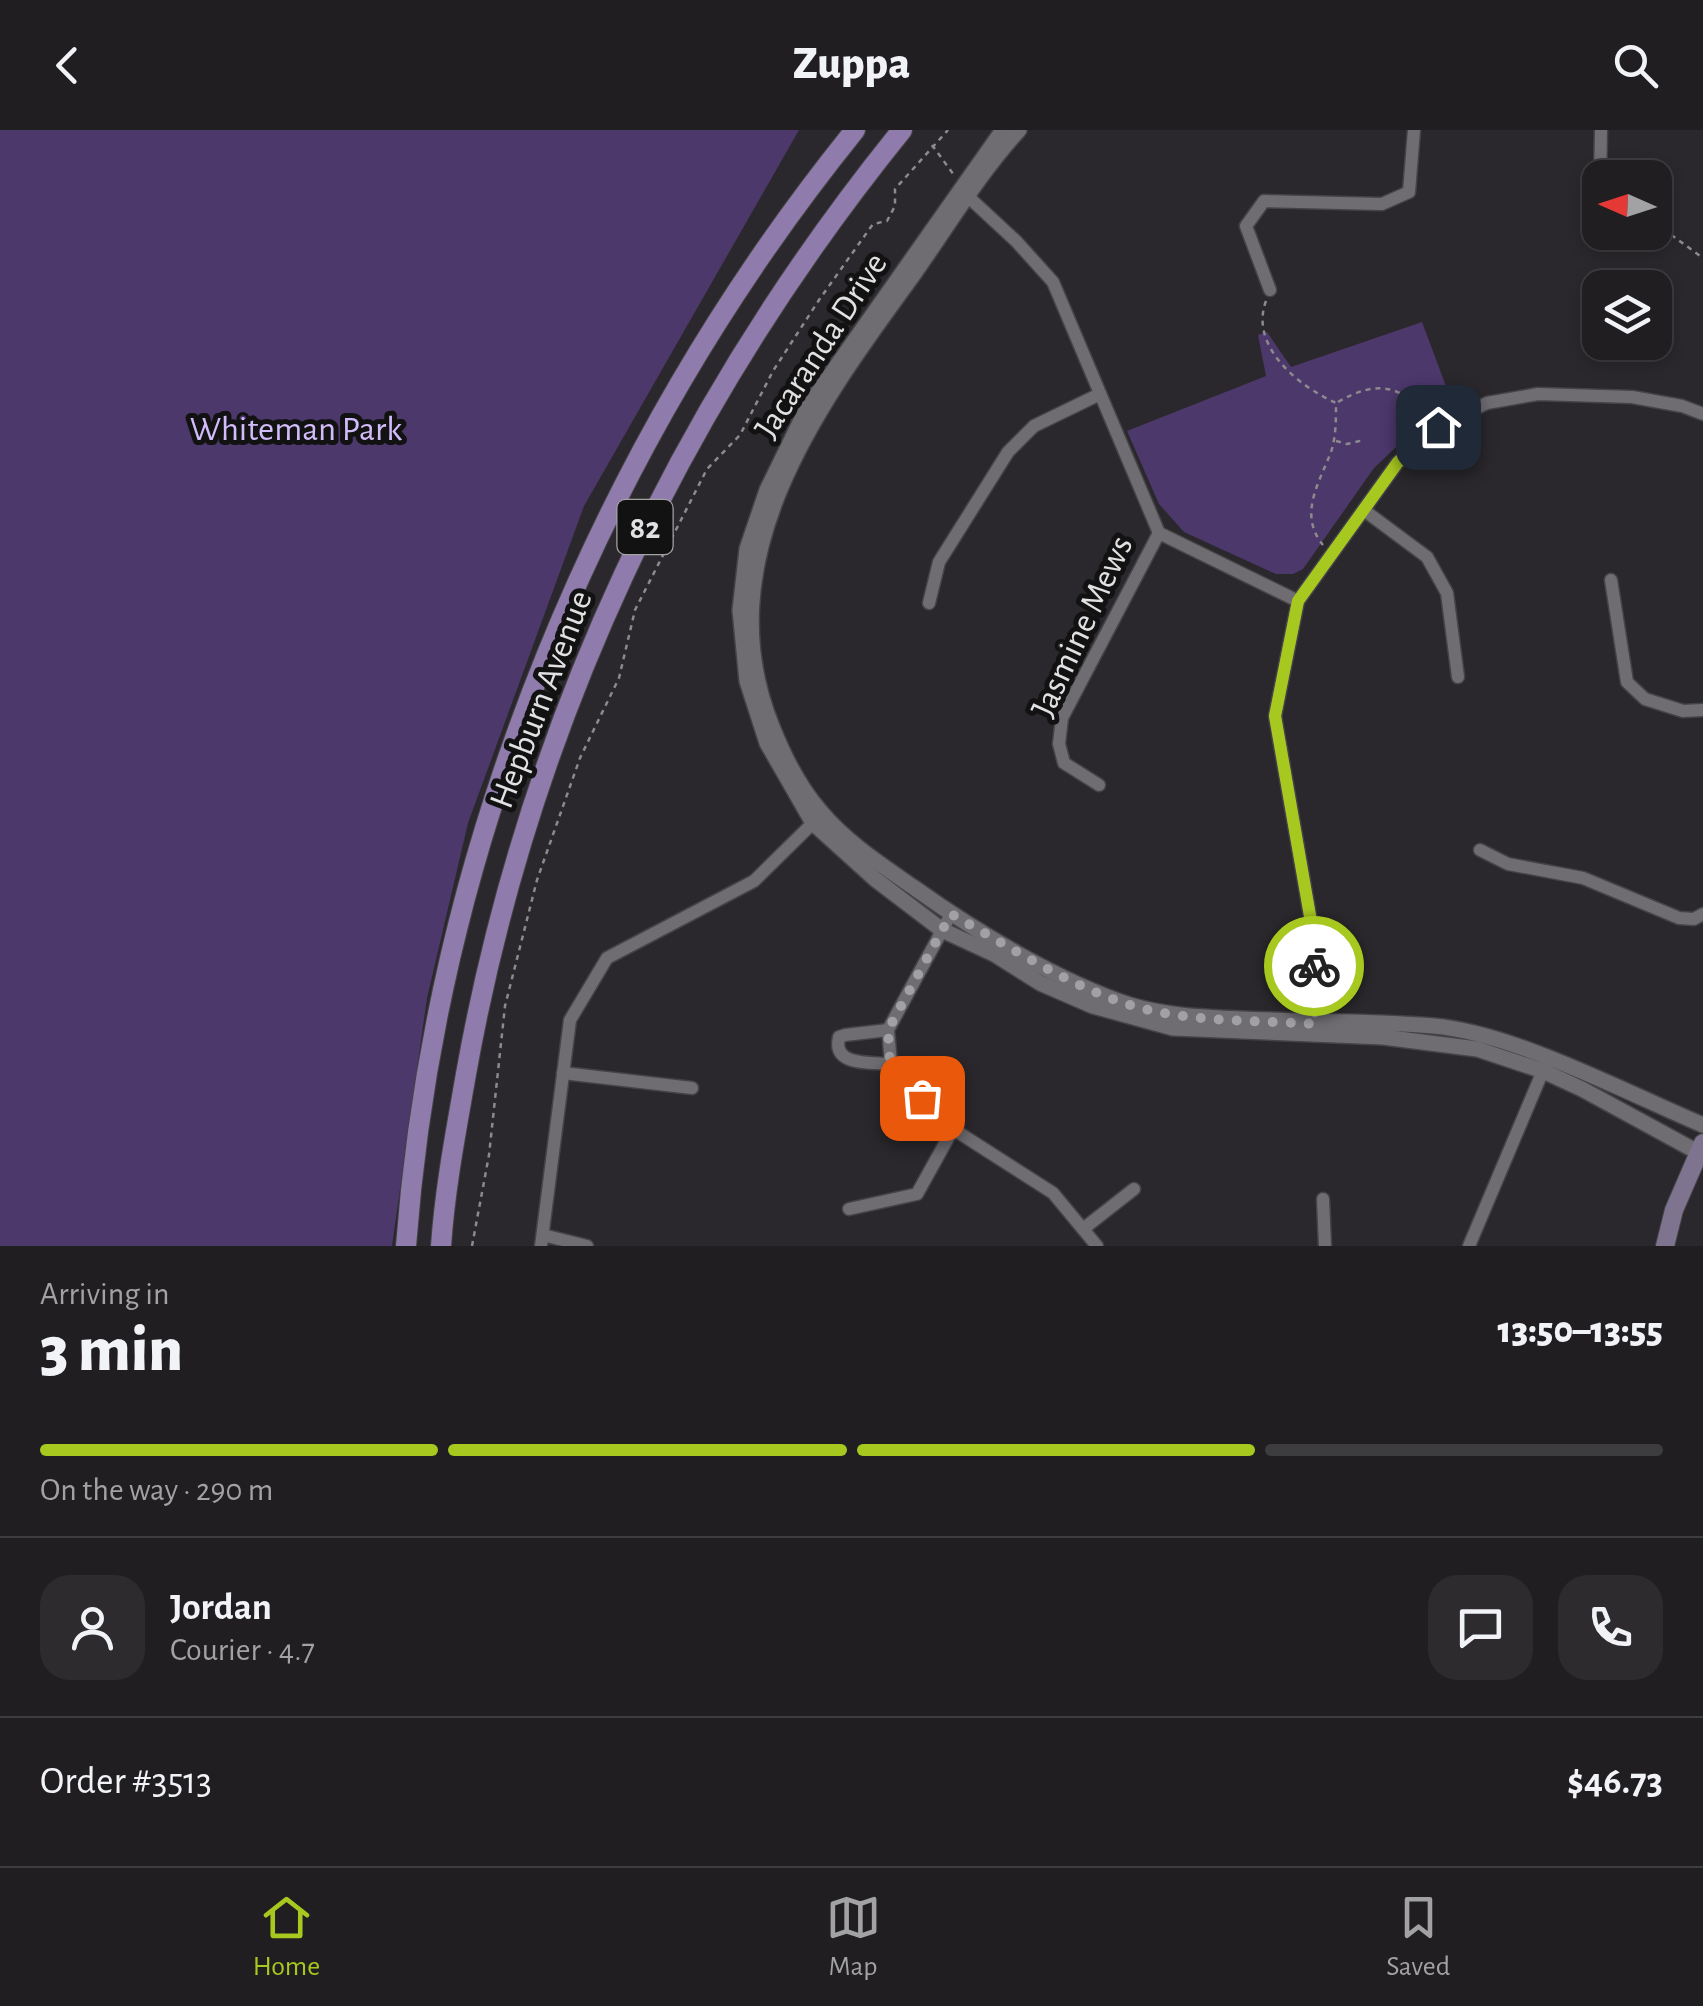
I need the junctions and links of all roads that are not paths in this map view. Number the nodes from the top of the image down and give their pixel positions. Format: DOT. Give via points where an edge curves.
graph roads {
  1 [pos="856,130"];
  2 [pos="902,130"];
  3 [pos="1003,130"];
  4 [pos="1019,130"];
  5 [pos="1414,130"];
  6 [pos="1601,130"];
  7 [pos="1600,160"];
  8 [pos="965,193"];
  9 [pos="1270,290"];
  10 [pos="1100,394"];
  11 [pos="1703,414"];
  12 [pos="1365,511"];
  13 [pos="1159,533"];
  14 [pos="1611,580"];
  15 [pos="1298,601"];
  16 [pos="928,603"];
  17 [pos="1458,676"];
  18 [pos="1703,710"];
  19 [pos="1099,784"];
  20 [pos="818,819"];
  21 [pos="1480,850"];
  22 [pos="951,914"];
  23 [pos="1703,914"];
  24 [pos="942,930"];
  25 [pos="1315,1029"];
  26 [pos="888,1030"];
  27 [pos="890,1064"];
  28 [pos="1546,1065"];
  29 [pos="564,1073"];
  30 [pos="692,1088"];
  31 [pos="1703,1126"];
  32 [pos="953,1128"];
  33 [pos="1702,1155"];
  34 [pos="1134,1189"];
  35 [pos="1323,1198"];
  36 [pos="849,1209"];
  37 [pos="1083,1229"];
  38 [pos="542,1240"];
  39 [pos="406,1246"];
  40 [pos="440,1246"];
  41 [pos="587,1246"];
  42 [pos="1097,1246"];
  43 [pos="1324,1246"];
  44 [pos="1469,1246"];
  45 [pos="1665,1246"];
  46 [pos="1676,1246"];
  1 -- 39 [label="main road, Hepburn Avenue / 82" via="765,251 694,361 602,533 549,653 484,838 451,964 424,1099"];
  2 -- 40 [label="main road, Hepburn Avenue / 82" via="795,272 726,380 663,492 583,666 519,848 486,973"];
  3 -- 8 [label="street, Jacaranda Drive"];
  4 -- 8 [label="street, Jacaranda Drive"];
  5 -- 9 [label="street" via="1409,192 1382,204 1264,201 1246,226"];
  6 -- 7 [label="street"];
  8 -- 10 [label="street" via="1053,282"];
  8 -- 20 [label="street, Jacaranda Drive" via="839,377 802,439 764,527 753,586 754,665 782,751"];
  10 -- 13 [label="street"];
  10 -- 16 [label="street" via="1034,426 1008,452 938,562"];
  11 -- 12 [label="street" via="1632,397 1538,394 1487,403 1438,427 1398,462"];
  12 -- 15 [label="street"];
  12 -- 17 [label="street" via="1434,569 1447,594"];
  13 -- 15 [label="street"];
  13 -- 19 [label="street, Jasmine Mews" via="1062,718 1064,763"];
  14 -- 18 [label="street" via="1627,682 1645,698"];
  15 -- 25 [label="street" via="1275,716 1313,933"];
  20 -- 22 [label="street, Jacaranda Drive"];
  20 -- 24 [label="street, Jacaranda Drive" via="874,879"];
  20 -- 29 [label="street" via="754,881 607,958 570,1020"];
  21 -- 23 [label="street" via="1508,864 1583,878 1678,918"];
  22 -- 24 [label="street"];
  22 -- 25 [label="street, Jacaranda Drive" via="1074,982 1131,1005"];
  24 -- 25 [label="street, Jacaranda Drive" via="1040,983 1122,1016 1173,1028"];
  24 -- 26 [label="street"];
  25 -- 28 [label="street, Jacaranda Drive" via="1436,1026 1482,1034"];
  26 -- 27 [label="street"];
  26 -- 27 [label="street" via="845,1035 836,1046 850,1061"];
  27 -- 32 [label="street"];
  28 -- 31 [label="street, Jacaranda Drive"];
  28 -- 33 [label="street, Jacaranda Drive"];
  28 -- 44 [label="street"];
  29 -- 30 [label="street"];
  29 -- 38 [label="street"];
  32 -- 36 [label="street" via="916,1194"];
  32 -- 37 [label="street" via="1053,1193"];
  33 -- 45 [label="main road" via="1674,1210"];
  33 -- 46 [label="main road"];
  34 -- 37 [label="street"];
  35 -- 43 [label="street"];
  37 -- 42 [label="street"];
  38 -- 41 [label="street"];
}
